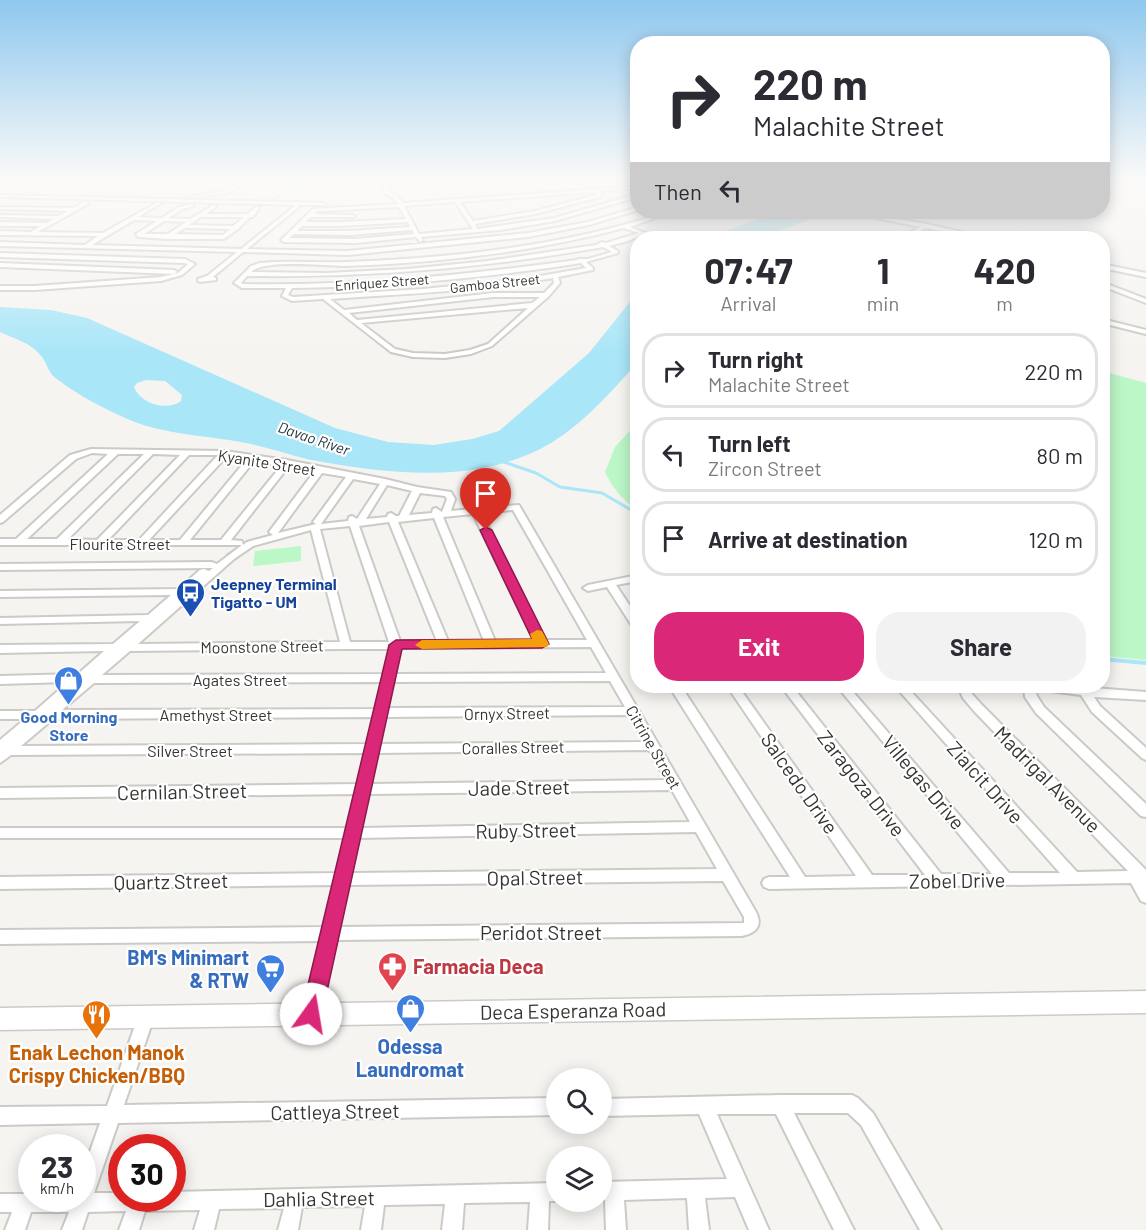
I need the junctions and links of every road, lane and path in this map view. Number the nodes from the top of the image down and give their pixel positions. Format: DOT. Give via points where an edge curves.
graph roads {
  1 [pos="96,239"];
  2 [pos="255,239"];
  3 [pos="285,239"];
  4 [pos="373,239"];
  5 [pos="419,239"];
  6 [pos="494,239"];
  7 [pos="571,239"];
  8 [pos="619,239"];
  9 [pos="0,244"];
  10 [pos="602,244"];
  11 [pos="86,246"];
  12 [pos="423,246"];
  13 [pos="240,251"];
  14 [pos="0,255"];
  15 [pos="66,257"];
  16 [pos="429,257"];
  17 [pos="580,260"];
  18 [pos="0,265"];
  19 [pos="1110,266"];
  20 [pos="50,267"];
  21 [pos="434,267"];
  22 [pos="183,272"];
  23 [pos="245,274"];
  24 [pos="1146,274"];
  25 [pos="555,276"];
  26 [pos="210,277"];
  27 [pos="440,277"];
  28 [pos="290,287"];
  29 [pos="0,288"];
  30 [pos="446,288"];
  31 [pos="1110,289"];
  32 [pos="547,295"];
  33 [pos="326,298"];
  34 [pos="452,300"];
  35 [pos="1146,302"];
  36 [pos="536,305"];
  37 [pos="343,312"];
  38 [pos="458,312"];
  39 [pos="354,322"];
  40 [pos="1110,323"];
  41 [pos="1146,332"];
  42 [pos="116,452"];
  43 [pos="151,452"];
  44 [pos="186,453"];
  45 [pos="225,453"];
  46 [pos="253,457"];
  47 [pos="287,463"];
  48 [pos="319,471"];
  49 [pos="351,476"];
  50 [pos="385,482"];
  51 [pos="417,490"];
  52 [pos="476,509"];
  53 [pos="441,513"];
  54 [pos="398,517"];
  55 [pos="0,520"];
  56 [pos="357,521"];
  57 [pos="316,524"];
  58 [pos="274,531"];
  59 [pos="0,542"];
  60 [pos="19,542"];
  61 [pos="60,542"];
  62 [pos="100,542"];
  63 [pos="141,543"];
  64 [pos="182,543"];
  65 [pos="224,543"];
  66 [pos="239,543"];
  67 [pos="212,565"];
  68 [pos="0,567"];
  69 [pos="630,580"];
  70 [pos="610,584"];
  71 [pos="588,588"];
  72 [pos="181,592"];
  73 [pos="0,594"];
  74 [pos="630,615"];
  75 [pos="150,618"];
  76 [pos="0,621"];
  77 [pos="594,643"];
  78 [pos="491,644"];
  79 [pos="542,644"];
  80 [pos="396,645"];
  81 [pos="444,645"];
  82 [pos="346,646"];
  83 [pos="116,648"];
  84 [pos="128,648"];
  85 [pos="0,649"];
  86 [pos="613,676"];
  87 [pos="86,678"];
  88 [pos="388,679"];
  89 [pos="0,680"];
  90 [pos="680,693"];
  91 [pos="737,693"];
  92 [pos="791,693"];
  93 [pos="848,693"];
  94 [pos="906,693"];
  95 [pos="966,693"];
  96 [pos="1030,693"];
  97 [pos="1086,693"];
  98 [pos="1097,693"];
  99 [pos="1144,697"];
  100 [pos="633,711"];
  101 [pos="38,714"];
  102 [pos="51,714"];
  103 [pos="380,714"];
  104 [pos="0,715"];
  105 [pos="653,746"];
  106 [pos="372,749"];
  107 [pos="3,752"];
  108 [pos="1146,755"];
  109 [pos="676,785"];
  110 [pos="363,789"];
  111 [pos="0,793"];
  112 [pos="1146,812"];
  113 [pos="700,827"];
  114 [pos="0,833"];
  115 [pos="353,833"];
  116 [pos="727,875"];
  117 [pos="1141,876"];
  118 [pos="343,879"];
  119 [pos="1005,879"];
  120 [pos="1074,879"];
  121 [pos="937,880"];
  122 [pos="868,881"];
  123 [pos="801,882"];
  124 [pos="0,883"];
  125 [pos="769,883"];
  126 [pos="1146,897"];
  127 [pos="751,926"];
  128 [pos="330,933"];
  129 [pos="0,937"];
  130 [pos="1146,1002"];
  131 [pos="311,1014"];
  132 [pos="146,1017"];
  133 [pos="0,1020"];
  134 [pos="780,1104"];
  135 [pos="704,1105"];
  136 [pos="546,1107"];
  137 [pos="612,1107"];
  138 [pos="112,1114"];
  139 [pos="0,1116"];
  140 [pos="96,1160"];
  141 [pos="741,1188"];
  142 [pos="695,1189"];
  143 [pos="612,1191"];
  144 [pos="546,1192"];
  145 [pos="455,1194"];
  146 [pos="376,1196"];
  147 [pos="295,1198"];
  148 [pos="212,1200"];
  149 [pos="546,1200"];
  150 [pos="186,1201"];
  151 [pos="0,1203"];
  152 [pos="18,1203"];
  153 [pos="612,1210"];
  154 [pos="22,1212"];
  155 [pos="78,1212"];
  156 [pos="135,1212"];
  157 [pos="15,1230"];
  158 [pos="72,1230"];
  159 [pos="129,1230"];
  160 [pos="204,1230"];
  161 [pos="288,1230"];
  162 [pos="371,1230"];
  163 [pos="452,1230"];
  164 [pos="538,1230"];
  165 [pos="616,1230"];
  166 [pos="699,1230"];
  167 [pos="759,1230"];
  168 [pos="844,1230"];
  169 [pos="931,1230"];
  1 -- 11 [label="street"];
  2 -- 13 [label="street"];
  3 -- 4 [label="street"];
  5 -- 12 [label="street"];
  6 -- 12 [label="street"];
  7 -- 16 [label="street"];
  8 -- 10 [label="street"];
  9 -- 11 [label="street"];
  10 -- 17 [label="street, Enriquez Street" via="616,252"];
  10 -- 21 [label="street" via="519,259"];
  11 -- 13 [label="street"];
  11 -- 15 [label="street"];
  12 -- 13 [label="street" via="330,253"];
  12 -- 16 [label="street"];
  13 -- 26 [label="street"];
  14 -- 15 [label="street"];
  15 -- 20 [label="street"];
  15 -- 22 [label="street" via="192,263"];
  16 -- 21 [label="street"];
  16 -- 23 [label="street" via="259,265"];
  17 -- 25 [label="street, Gamboa Street" via="591,269"];
  17 -- 27 [label="street, Enriquez Street"];
  18 -- 20 [label="street"];
  19 -- 24 [label="street"];
  20 -- 22 [label="street"];
  21 -- 23 [label="street" via="337,275"];
  21 -- 27 [label="street"];
  22 -- 29 [label="street" via="156,279"];
  23 -- 28 [label="street, Enriquez Street" via="237,284"];
  25 -- 30 [label="street, Gamboa Street"];
  25 -- 32 [label="street" via="557,283"];
  27 -- 28 [label="street, Enriquez Street"];
  27 -- 30 [label="street"];
  28 -- 33 [label="street, Gamboa Street" via="287,298"];
  30 -- 33 [label="street, Gamboa Street"];
  30 -- 34 [label="street"];
  31 -- 35 [label="street"];
  32 -- 34 [label="street" via="521,293"];
  32 -- 36 [label="street"];
  33 -- 37 [label="street"];
  34 -- 37 [label="street"];
  34 -- 38 [label="street"];
  36 -- 38 [label="street"];
  36 -- 39 [label="street" via="490,345 445,356 393,351"];
  37 -- 39 [label="street"];
  38 -- 39 [label="street"];
  40 -- 41 [label="street"];
  42 -- 43 [label="street, Kyanite Street"];
  42 -- 55 [label="street, Kyanite Street" via="81,453 73,457"];
  42 -- 60 [label="street"];
  43 -- 44 [label="street, Kyanite Street"];
  43 -- 61 [label="street"];
  44 -- 45 [label="street, Kyanite Street"];
  44 -- 62 [label="street"];
  45 -- 46 [label="street, Kyanite Street"];
  45 -- 63 [label="street"];
  46 -- 47 [label="street, Kyanite Street"];
  46 -- 64 [label="street"];
  47 -- 48 [label="street, Kyanite Street"];
  47 -- 65 [label="street"];
  48 -- 49 [label="street, Kyanite Street"];
  48 -- 58 [label="street"];
  49 -- 50 [label="street, Kyanite Street"];
  49 -- 57 [label="street"];
  50 -- 51 [label="street, Kyanite Street"];
  50 -- 56 [label="street"];
  51 -- 53 [label="street, Kyanite Street" via="451,495"];
  51 -- 54 [label="street"];
  52 -- 53 [label="street"];
  52 -- 77 [label="street, Citrine Street" via="516,507"];
  52 -- 79 [label="street"];
  53 -- 54 [label="street"];
  53 -- 78 [label="street"];
  54 -- 56 [label="street"];
  54 -- 81 [label="street"];
  56 -- 57 [label="street"];
  56 -- 80 [label="street"];
  57 -- 58 [label="street"];
  57 -- 82 [label="street"];
  57 -- 84 [label="street" via="240,550"];
  58 -- 66 [label="street"];
  59 -- 60 [label="street, Flourite Street"];
  60 -- 61 [label="street, Flourite Street"];
  61 -- 62 [label="street, Flourite Street"];
  62 -- 63 [label="street, Flourite Street"];
  63 -- 64 [label="street, Flourite Street"];
  64 -- 65 [label="street, Flourite Street"];
  65 -- 66 [label="street, Flourite Street"];
  66 -- 67 [label="street"];
  67 -- 68 [label="street"];
  67 -- 72 [label="street"];
  69 -- 70 [label="street"];
  70 -- 71 [label="street"];
  70 -- 74 [label="street"];
  72 -- 73 [label="street"];
  72 -- 75 [label="street"];
  75 -- 76 [label="street"];
  75 -- 83 [label="street"];
  77 -- 79 [label="street, Moonstone Street"];
  77 -- 86 [label="street, Citrine Street"];
  78 -- 79 [label="street, Moonstone Street"];
  78 -- 81 [label="street, Moonstone Street"];
  80 -- 81 [label="street, Moonstone Street"];
  80 -- 82 [label="street, Moonstone Street"];
  80 -- 88 [label="street"];
  82 -- 84 [label="street, Moonstone Street"];
  83 -- 84 [label="street, Moonstone Street"];
  83 -- 85 [label="street, Moonstone Street"];
  83 -- 87 [label="street"];
  84 -- 87 [label="street"];
  86 -- 88 [label="street, Agates Street"];
  86 -- 100 [label="street, Citrine Street"];
  87 -- 88 [label="street, Agates Street"];
  87 -- 89 [label="street, Agates Street"];
  87 -- 101 [label="street"];
  87 -- 102 [label="street"];
  88 -- 103 [label="street"];
  90 -- 123 [label="street"];
  91 -- 122 [label="street, Salcedo Drive"];
  92 -- 121 [label="street, Zaragoza Drive"];
  93 -- 119 [label="street, Villegas Drive"];
  94 -- 120 [label="street, Zialcit Drive"];
  95 -- 117 [label="street, Madrigal Avenue"];
  96 -- 112 [label="street" via="1040,710"];
  97 -- 108 [label="street" via="1096,709"];
  98 -- 99 [label="street"];
  100 -- 103 [label="street, Ornyx Street"];
  100 -- 105 [label="street, Citrine Street"];
  101 -- 102 [label="street, Amethyst Street"];
  101 -- 104 [label="street, Amethyst Street"];
  101 -- 107 [label="street"];
  102 -- 103 [label="street, Amethyst Street"];
  102 -- 107 [label="street"];
  103 -- 106 [label="street"];
  105 -- 106 [label="street, Coralles Street"];
  105 -- 109 [label="street, Citrine Street"];
  106 -- 107 [label="street, Silver Street"];
  106 -- 110 [label="street"];
  109 -- 110 [label="street, Jade Street"];
  109 -- 113 [label="street, Citrine Street"];
  110 -- 111 [label="street, Cernilan Street"];
  110 -- 115 [label="street"];
  113 -- 115 [label="street, Ruby Street"];
  113 -- 116 [label="street, Citrine Street"];
  114 -- 115 [label="street, Ruby Street"];
  115 -- 118 [label="street"];
  116 -- 118 [label="street, Opal Street"];
  116 -- 127 [label="street, Citrine Street" via="751,916"];
  117 -- 120 [label="street, Zobel Drive"];
  117 -- 126 [label="street, Madrigal Avenue"];
  118 -- 124 [label="street, Quartz Street"];
  118 -- 128 [label="street"];
  119 -- 120 [label="street, Zobel Drive"];
  119 -- 121 [label="street, Zobel Drive"];
  121 -- 122 [label="street, Zobel Drive"];
  122 -- 123 [label="street, Zobel Drive"];
  123 -- 125 [label="street, Zobel Drive"];
  127 -- 128 [label="street, Peridot Street" via="742,930"];
  128 -- 129 [label="street, Peridot Street"];
  128 -- 131 [label="street"];
  130 -- 131 [label="street, Deca Esperanza Road"];
  131 -- 132 [label="street, Deca Esperanza Road"];
  132 -- 133 [label="street, Deca Esperanza Road"];
  132 -- 138 [label="street"];
  134 -- 135 [label="street"];
  134 -- 168 [label="street"];
  134 -- 169 [label="street" via="839,1103 857,1107"];
  135 -- 137 [label="street"];
  135 -- 141 [label="street"];
  136 -- 138 [label="street, Cattleya Street"];
  138 -- 139 [label="street, Cattleya Street"];
  138 -- 140 [label="street"];
  141 -- 142 [label="street"];
  141 -- 167 [label="street"];
  142 -- 143 [label="street"];
  142 -- 166 [label="street"];
  144 -- 145 [label="street, Dahlia Street"];
  145 -- 146 [label="street, Dahlia Street"];
  145 -- 163 [label="street"];
  146 -- 147 [label="street, Dahlia Street"];
  146 -- 162 [label="street"];
  147 -- 148 [label="street, Dahlia Street"];
  147 -- 161 [label="street"];
  148 -- 150 [label="street, Dahlia Street"];
  148 -- 160 [label="street"];
  149 -- 164 [label="street"];
  151 -- 152 [label="street, Dahlia Street"];
  153 -- 165 [label="street"];
  154 -- 157 [label="street"];
  155 -- 158 [label="street"];
  156 -- 159 [label="street"];
}
